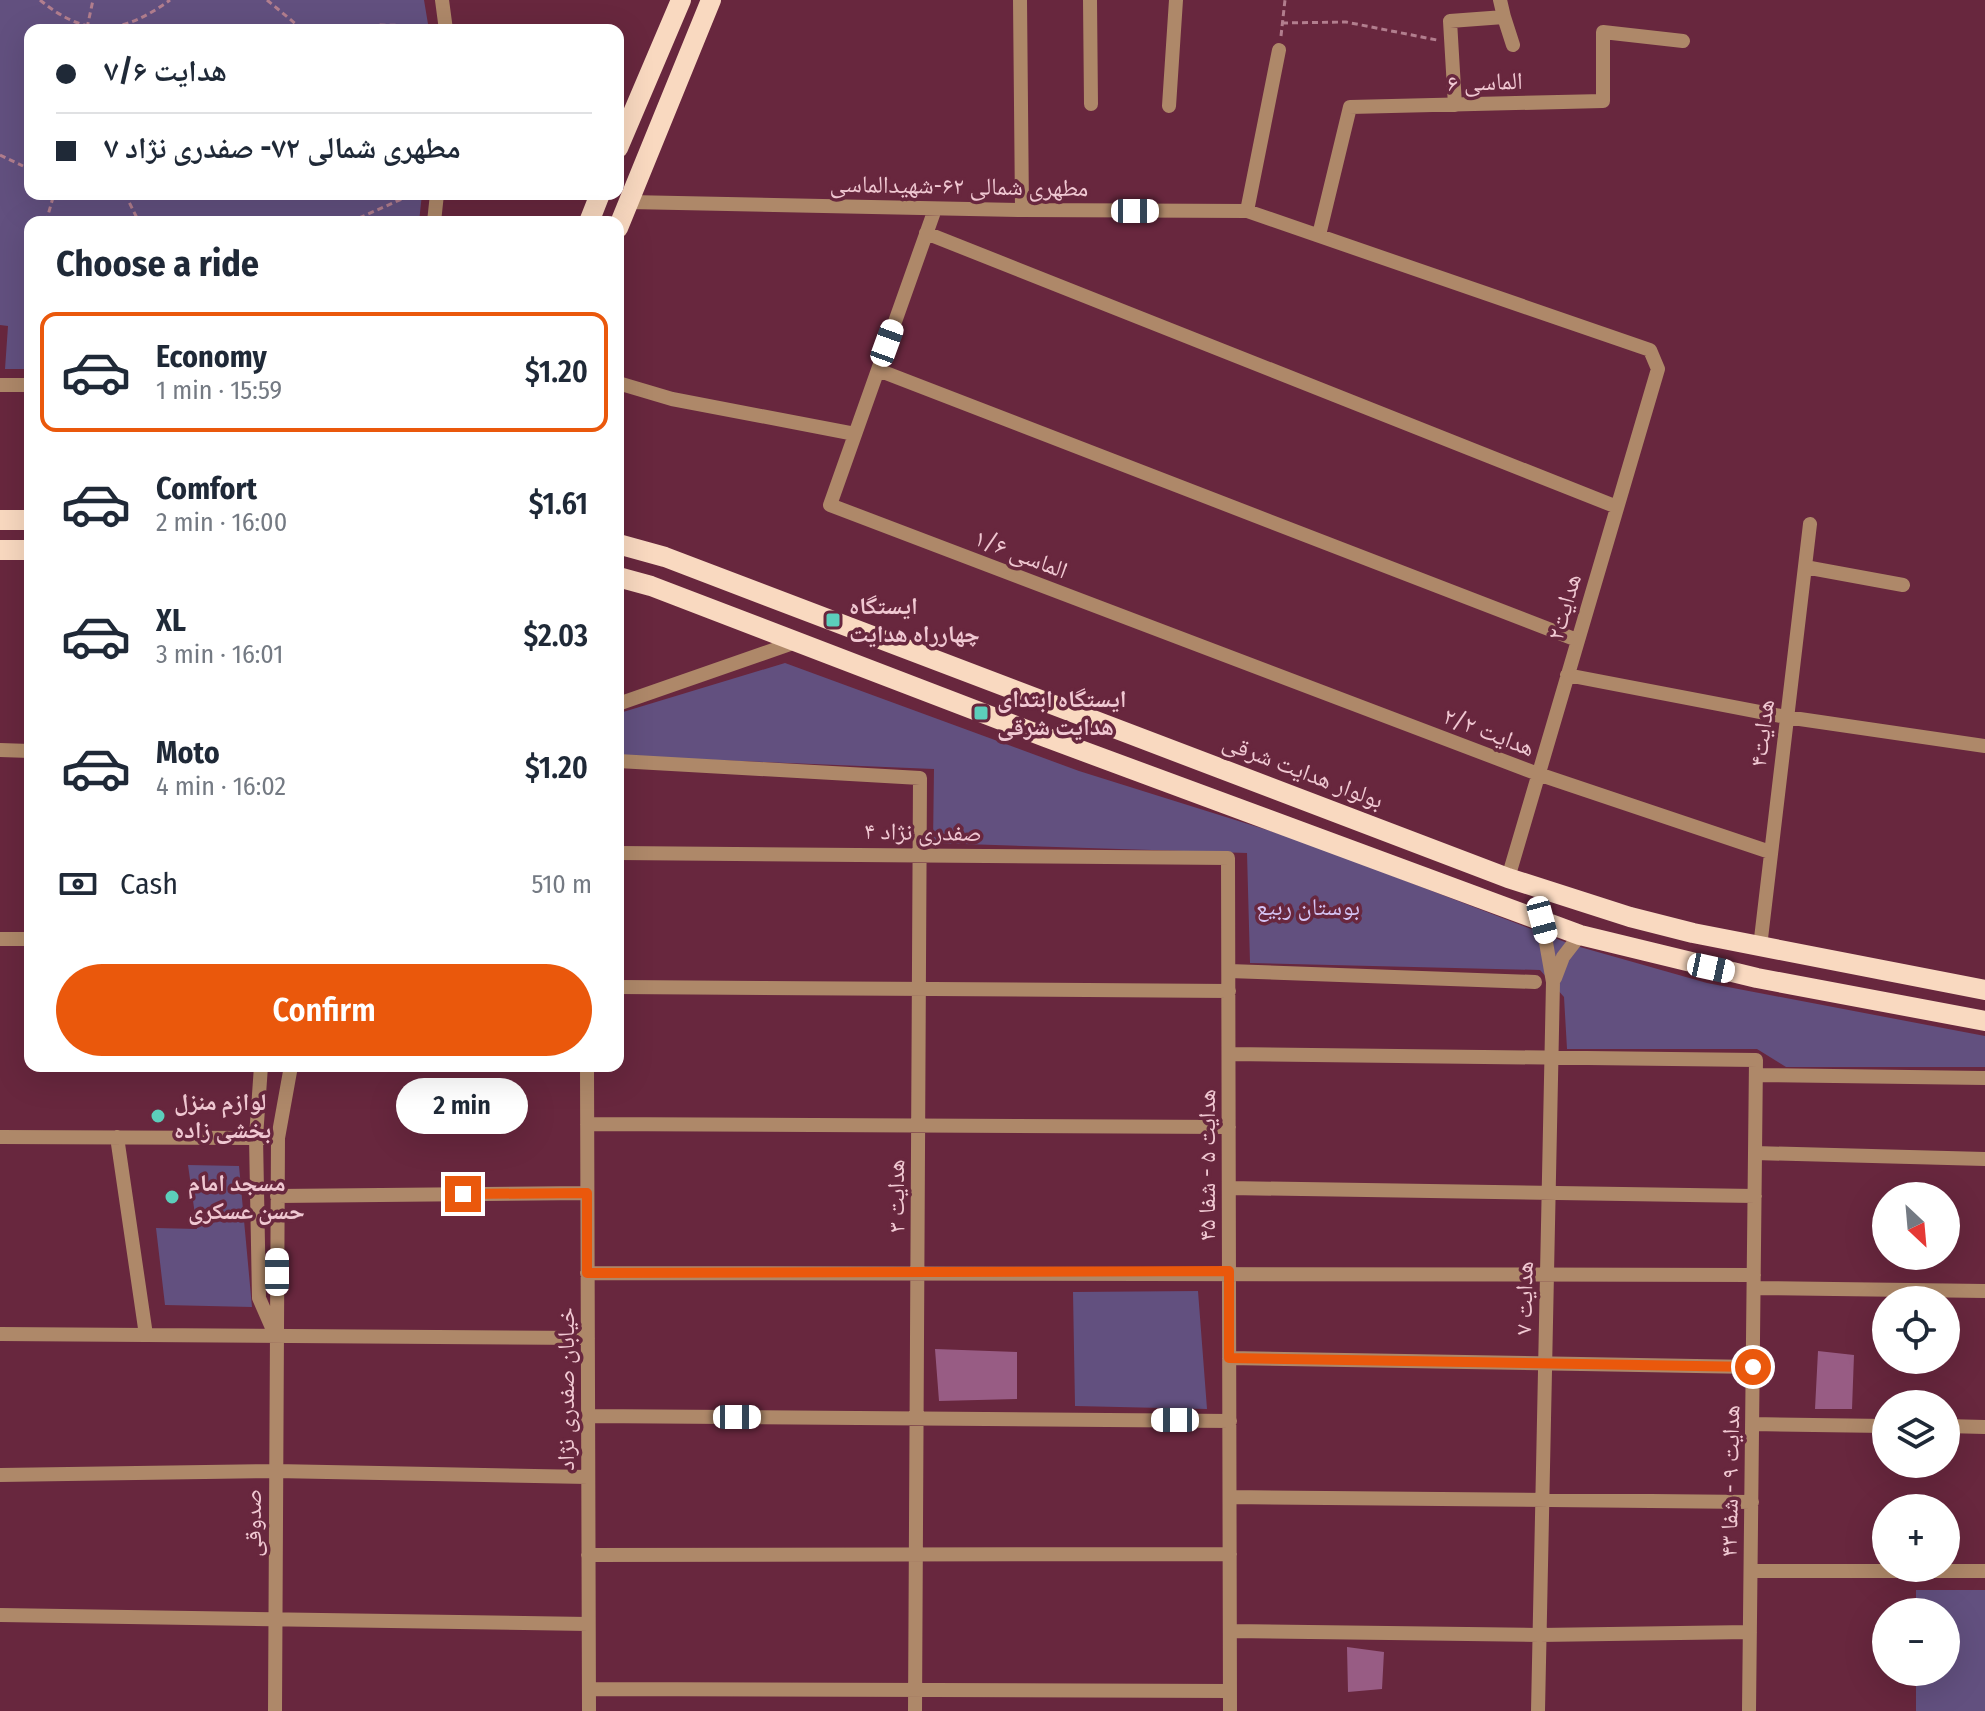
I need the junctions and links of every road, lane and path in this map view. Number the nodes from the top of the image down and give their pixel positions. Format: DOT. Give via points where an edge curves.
graph roads {
  1 [pos="40,0"];
  2 [pos="93,0"];
  3 [pos="170,0"];
  4 [pos="267,0"];
  5 [pos="442,0"];
  6 [pos="681,0"];
  7 [pos="711,0"];
  8 [pos="1020,0"];
  9 [pos="1090,0"];
  10 [pos="1176,0"];
  11 [pos="1285,0"];
  12 [pos="1500,0"];
  13 [pos="1504,17"];
  14 [pos="76,24"];
  15 [pos="88,24"];
  16 [pos="121,24"];
  17 [pos="296,24"];
  18 [pos="445,24"];
  19 [pos="1451,41"];
  20 [pos="1683,41"];
  21 [pos="1513,45"];
  22 [pos="1279,50"];
  23 [pos="1091,104"];
  24 [pos="1455,105"];
  25 [pos="1169,106"];
  26 [pos="624,114"];
  27 [pos="0,155"];
  28 [pos="23,166"];
  29 [pos="400,200"];
  30 [pos="629,202"];
  31 [pos="935,209"];
  32 [pos="1022,210"];
  33 [pos="1247,211"];
  34 [pos="364,216"];
  35 [pos="623,216"];
  36 [pos="926,233"];
  37 [pos="1319,235"];
  38 [pos="1650,350"];
  39 [pos="878,370"];
  40 [pos="0,385"];
  41 [pos="24,385"];
  42 [pos="624,385"];
  43 [pos="855,434"];
  44 [pos="1617,507"];
  45 [pos="0,520"];
  46 [pos="24,520"];
  47 [pos="1810,524"];
  48 [pos="624,546"];
  49 [pos="0,550"];
  50 [pos="24,550"];
  51 [pos="1805,567"];
  52 [pos="624,579"];
  53 [pos="1903,585"];
  54 [pos="1577,640"];
  55 [pos="799,641"];
  56 [pos="1196,644"];
  57 [pos="1567,675"];
  58 [pos="624,702"];
  59 [pos="1786,717"];
  60 [pos="1985,746"];
  61 [pos="0,750"];
  62 [pos="24,751"];
  63 [pos="624,761"];
  64 [pos="1538,774"];
  65 [pos="1770,852"];
  66 [pos="624,853"];
  67 [pos="919,854"];
  68 [pos="1228,858"];
  69 [pos="1508,878"];
  70 [pos="1542,920"];
  71 [pos="1580,935"];
  72 [pos="0,939"];
  73 [pos="24,939"];
  74 [pos="1760,947"];
  75 [pos="1229,971"];
  76 [pos="1884,971"];
  77 [pos="1535,982"];
  78 [pos="1553,982"];
  79 [pos="624,987"];
  80 [pos="919,988"];
  81 [pos="1985,990"];
  82 [pos="1229,991"];
  83 [pos="1878,1001"];
  84 [pos="1985,1021"];
  85 [pos="1229,1054"];
  86 [pos="1550,1059"];
  87 [pos="1756,1068"];
  88 [pos="261,1072"];
  89 [pos="290,1072"];
  90 [pos="587,1072"];
  91 [pos="1985,1078"];
  92 [pos="587,1124"];
  93 [pos="918,1125"];
  94 [pos="1229,1127"];
  95 [pos="0,1137"];
  96 [pos="117,1137"];
  97 [pos="256,1137"];
  98 [pos="278,1138"];
  99 [pos="1755,1153"];
  100 [pos="1985,1159"];
  101 [pos="1229,1188"];
  102 [pos="587,1193"];
  103 [pos="1547,1195"];
  104 [pos="277,1196"];
  105 [pos="1755,1196"];
  106 [pos="917,1271"];
  107 [pos="1229,1271"];
  108 [pos="587,1273"];
  109 [pos="1546,1275"];
  110 [pos="1754,1282"];
  111 [pos="1985,1291"];
  112 [pos="0,1334"];
  113 [pos="146,1335"];
  114 [pos="276,1335"];
  115 [pos="588,1338"];
  116 [pos="1229,1358"];
  117 [pos="1544,1364"];
  118 [pos="1753,1367"];
  119 [pos="588,1416"];
  120 [pos="916,1418"];
  121 [pos="1230,1421"];
  122 [pos="1752,1424"];
  123 [pos="1872,1426"];
  124 [pos="1960,1426"];
  125 [pos="1985,1427"];
  126 [pos="275,1471"];
  127 [pos="0,1475"];
  128 [pos="588,1477"];
  129 [pos="1230,1497"];
  130 [pos="1542,1499"];
  131 [pos="1752,1502"];
  132 [pos="1230,1554"];
  133 [pos="588,1555"];
  134 [pos="915,1557"];
  135 [pos="1751,1571"];
  136 [pos="1985,1571"];
  137 [pos="0,1615"];
  138 [pos="275,1618"];
  139 [pos="588,1624"];
  140 [pos="1230,1631"];
  141 [pos="1750,1632"];
  142 [pos="1539,1635"];
  143 [pos="589,1689"];
  144 [pos="1230,1691"];
  145 [pos="915,1692"];
  146 [pos="275,1711"];
  147 [pos="589,1711"];
  148 [pos="915,1711"];
  149 [pos="1230,1711"];
  150 [pos="1538,1711"];
  151 [pos="1749,1711"];
  1 -- 14 [label="path"];
  2 -- 15 [label="path"];
  3 -- 16 [label="path" via="151,14"];
  4 -- 17 [label="path"];
  5 -- 18 [label="street"];
  6 -- 26 [label="main road"];
  7 -- 30 [label="main road"];
  8 -- 32 [label="street"];
  9 -- 23 [label="street"];
  10 -- 25 [label="street"];
  11 -- 19 [label="path" via="1282,23 1346,22"];
  12 -- 13 [label="street"];
  13 -- 19 [label="street" via="1450,21"];
  13 -- 21 [label="street"];
  19 -- 24 [label="street"];
  20 -- 24 [label="street, الماسی ۶" via="1603,32 1603,101"];
  22 -- 33 [label="street"];
  24 -- 37 [label="street, الماسی ۶" via="1350,107"];
  27 -- 28 [label="path"];
  29 -- 34 [label="path"];
  30 -- 31 [label="street, مطهری شمالی ۶۲-شهیدالماسی"];
  30 -- 35 [label="main road"];
  31 -- 32 [label="street, مطهری شمالی ۶۲-شهیدالماسی"];
  31 -- 36 [label="street"];
  32 -- 33 [label="street, مطهری شمالی ۶۲-شهیدالماسی"];
  33 -- 37 [label="street, مطهری شمالی ۶۲-شهیدالماسی"];
  36 -- 39 [label="street"];
  36 -- 44 [label="street"];
  37 -- 38 [label="street, مطهری شمالی ۶۲-شهیدالماسی"];
  38 -- 44 [label="street, هدایت۲" via="1658,369"];
  39 -- 43 [label="street"];
  39 -- 54 [label="street"];
  40 -- 41 [label="street"];
  42 -- 43 [label="street"];
  43 -- 56 [label="street, الماسی ۱/۶" via="830,505"];
  44 -- 54 [label="street, هدایت۲"];
  45 -- 46 [label="main road"];
  47 -- 51 [label="street, هدایت۴"];
  48 -- 69 [label="main road, بولوار هدایت شرقی" via="1042,698"];
  49 -- 50 [label="main road"];
  51 -- 53 [label="street"];
  51 -- 59 [label="street, هدایت۴"];
  52 -- 55 [label="main road"];
  54 -- 57 [label="street, هدایت۲"];
  55 -- 58 [label="street"];
  55 -- 70 [label="main road"];
  56 -- 64 [label="street, هدایت ۲/۲"];
  57 -- 59 [label="street"];
  57 -- 64 [label="street, هدایت۲"];
  59 -- 60 [label="street"];
  59 -- 65 [label="street, هدایت۴"];
  61 -- 62 [label="street"];
  63 -- 67 [label="street, هدایت ۳" via="920,778"];
  64 -- 65 [label="street, هدایت ۲/۲"];
  64 -- 69 [label="street, هدایت۲"];
  65 -- 74 [label="street, هدایت۴"];
  66 -- 67 [label="street, صفدری نژاد ۴"];
  67 -- 68 [label="street, صفدری نژاد ۴"];
  67 -- 80 [label="street, هدایت ۳"];
  68 -- 75 [label="street, هدایت ۵ - شفا ۴۵"];
  69 -- 74 [label="main road, بولوار هدایت شرقی" via="1630,917"];
  70 -- 71 [label="main road"];
  70 -- 78 [label="street, هدایت ۷"];
  71 -- 78 [label="street, هدایت ۷"];
  71 -- 83 [label="main road"];
  72 -- 73 [label="street"];
  74 -- 76 [label="main road, بولوار هدایت شرقی"];
  75 -- 77 [label="street"];
  75 -- 82 [label="street, هدایت ۵ - شفا ۴۵"];
  76 -- 81 [label="main road, بولوار هدایت شرقی"];
  76 -- 83 [label="main road"];
  78 -- 86 [label="street, هدایت ۷"];
  79 -- 80 [label="street"];
  80 -- 82 [label="street"];
  80 -- 93 [label="street, هدایت ۳"];
  82 -- 85 [label="street, هدایت ۵ - شفا ۴۵"];
  83 -- 84 [label="main road"];
  85 -- 86 [label="street"];
  85 -- 94 [label="street, هدایت ۵ - شفا ۴۵"];
  86 -- 87 [label="street"];
  86 -- 103 [label="street, هدایت ۷"];
  87 -- 91 [label="street"];
  87 -- 99 [label="street, هدایت ۹ - شفا ۴۳"];
  88 -- 97 [label="street"];
  89 -- 98 [label="street, صدوقی"];
  90 -- 92 [label="street, خیابان صفدری نژاد"];
  92 -- 93 [label="street"];
  92 -- 102 [label="street, خیابان صفدری نژاد"];
  93 -- 94 [label="street"];
  93 -- 106 [label="street, هدایت ۳"];
  94 -- 101 [label="street, هدایت ۵ - شفا ۴۵"];
  95 -- 96 [label="street"];
  96 -- 97 [label="street"];
  96 -- 113 [label="street"];
  97 -- 98 [label="street"];
  97 -- 114 [label="street" via="259,1298"];
  98 -- 104 [label="street, صدوقی"];
  99 -- 100 [label="street"];
  99 -- 105 [label="street, هدایت ۹ - شفا ۴۳"];
  101 -- 103 [label="street"];
  101 -- 107 [label="street, هدایت ۵ - شفا ۴۵"];
  102 -- 104 [label="street"];
  102 -- 108 [label="street, خیابان صفدری نژاد"];
  103 -- 105 [label="street"];
  103 -- 109 [label="street, هدایت ۷"];
  104 -- 114 [label="street, صدوقی"];
  105 -- 110 [label="street, هدایت ۹ - شفا ۴۳"];
  106 -- 107 [label="street"];
  106 -- 108 [label="street"];
  106 -- 120 [label="street, هدایت ۳"];
  107 -- 109 [label="street"];
  107 -- 116 [label="street, هدایت ۵ - شفا ۴۵"];
  108 -- 115 [label="street, خیابان صفدری نژاد"];
  109 -- 110 [label="street"];
  109 -- 117 [label="street, هدایت ۷"];
  110 -- 111 [label="street"];
  110 -- 118 [label="street, هدایت ۹ - شفا ۴۳"];
  112 -- 113 [label="street"];
  113 -- 114 [label="street"];
  114 -- 115 [label="street"];
  114 -- 126 [label="street, صدوقی"];
  115 -- 119 [label="street, خیابان صفدری نژاد"];
  116 -- 117 [label="street"];
  116 -- 121 [label="street, هدایت ۵ - شفا ۴۵"];
  117 -- 118 [label="street"];
  117 -- 130 [label="street, هدایت ۷"];
  118 -- 122 [label="street, هدایت ۹ - شفا ۴۳"];
  119 -- 120 [label="street"];
  119 -- 128 [label="street, خیابان صفدری نژاد"];
  120 -- 121 [label="street"];
  120 -- 134 [label="street, هدایت ۳"];
  121 -- 129 [label="street, هدایت ۵ - شفا ۴۵"];
  122 -- 123 [label="street"];
  122 -- 131 [label="street, هدایت ۹ - شفا ۴۳"];
  124 -- 125 [label="street"];
  126 -- 127 [label="street"];
  126 -- 128 [label="street"];
  126 -- 138 [label="street, صدوقی"];
  128 -- 133 [label="street, خیابان صفدری نژاد"];
  129 -- 130 [label="street"];
  129 -- 132 [label="street, هدایت ۵ - شفا ۴۵"];
  130 -- 131 [label="street"];
  130 -- 142 [label="street, هدایت ۷"];
  131 -- 135 [label="street, هدایت ۹ - شفا ۴۳"];
  132 -- 134 [label="street"];
  132 -- 140 [label="street, هدایت ۵ - شفا ۴۵"];
  133 -- 134 [label="street"];
  133 -- 139 [label="street, خیابان صفدری نژاد"];
  134 -- 145 [label="street, هدایت ۳"];
  135 -- 136 [label="street"];
  135 -- 141 [label="street, هدایت ۹ - شفا ۴۳"];
  137 -- 138 [label="street"];
  138 -- 139 [label="street"];
  138 -- 146 [label="street, صدوقی"];
  139 -- 143 [label="street, خیابان صفدری نژاد"];
  140 -- 142 [label="street"];
  140 -- 144 [label="street, هدایت ۵ - شفا ۴۵"];
  141 -- 142 [label="street"];
  141 -- 151 [label="street, هدایت ۹ - شفا ۴۳"];
  142 -- 150 [label="street, هدایت ۷"];
  143 -- 145 [label="street"];
  143 -- 147 [label="street, خیابان صفدری نژاد"];
  144 -- 145 [label="street"];
  144 -- 149 [label="street, هدایت ۵ - شفا ۴۵"];
  145 -- 148 [label="street, هدایت ۳"];
}
